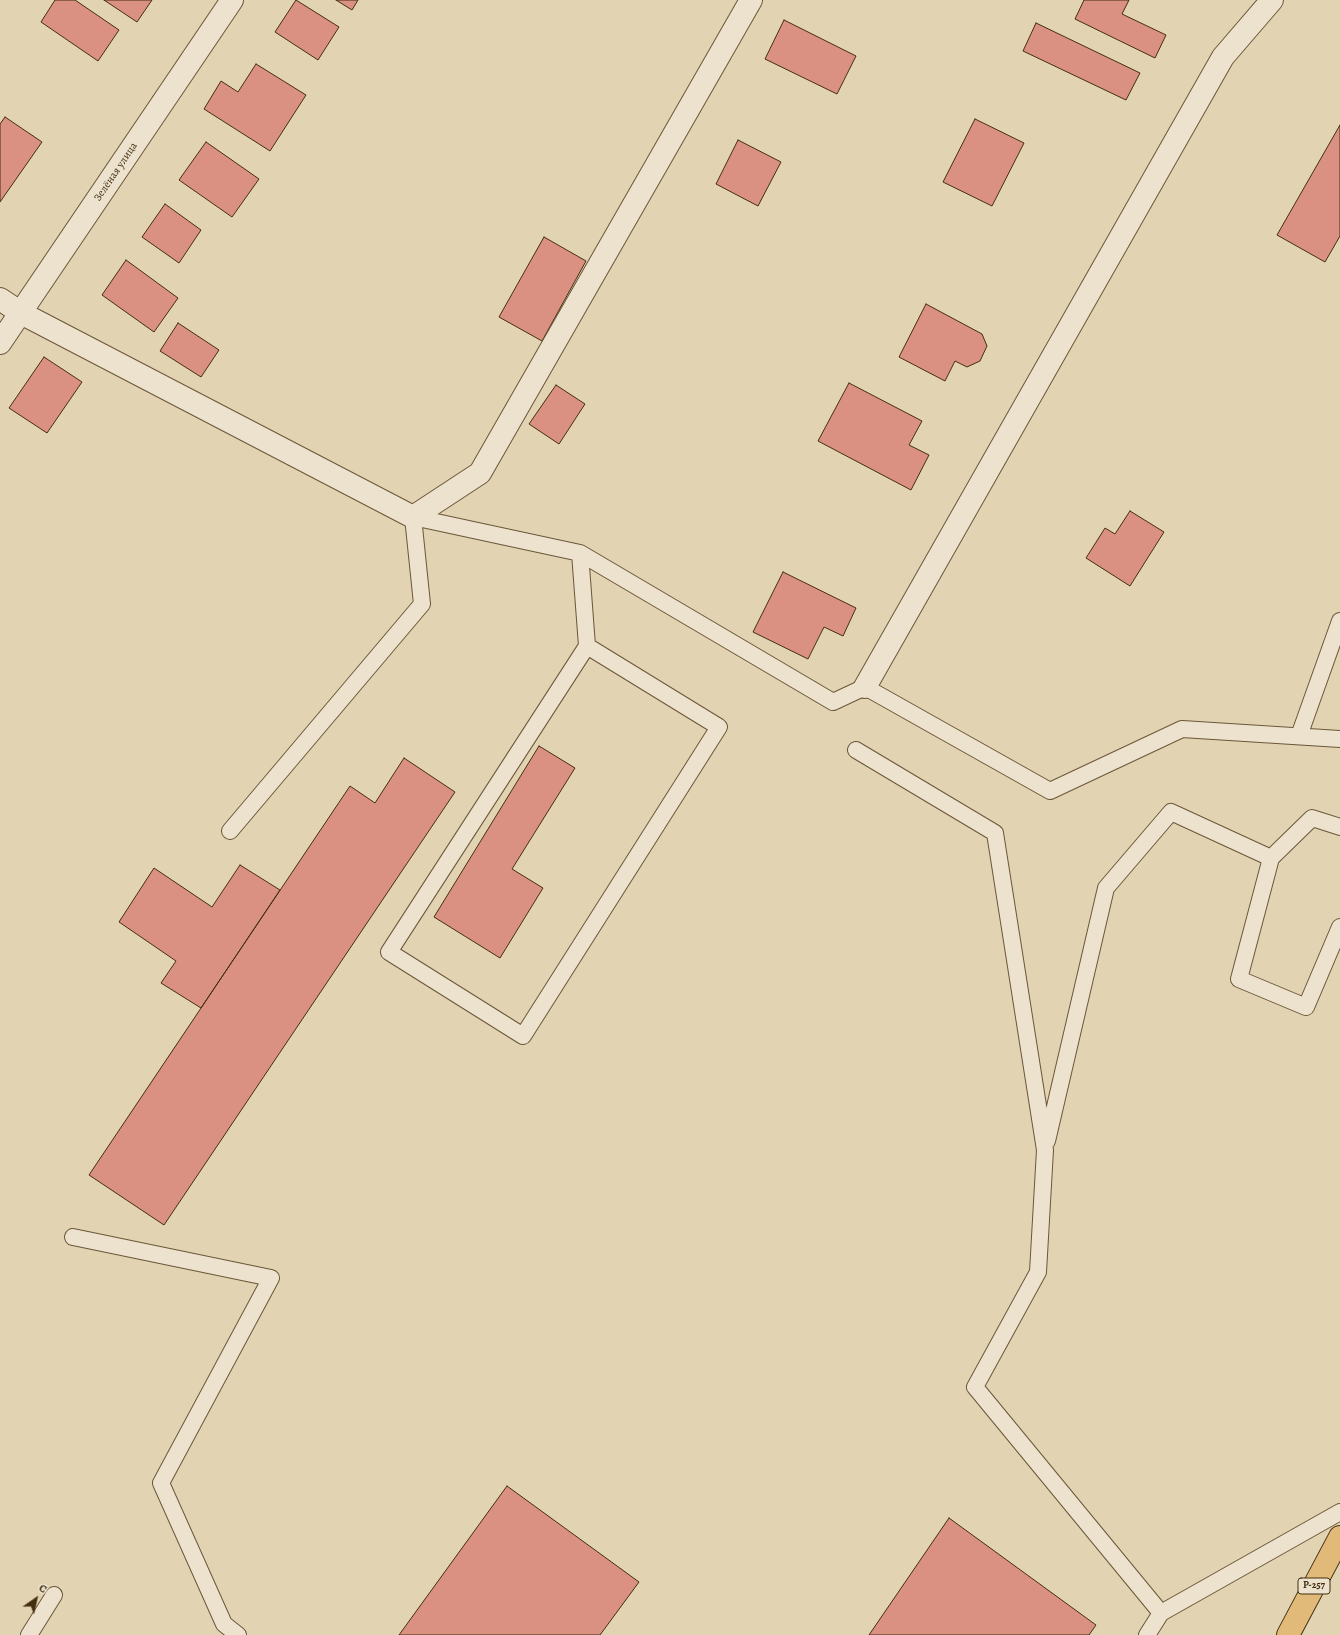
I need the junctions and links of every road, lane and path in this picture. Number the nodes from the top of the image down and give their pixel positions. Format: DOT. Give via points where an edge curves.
graph roads {
  1 [pos="232,0"];
  2 [pos="751,0"];
  3 [pos="1272,0"];
  4 [pos="0,299"];
  5 [pos="21,314"];
  6 [pos="0,343"];
  7 [pos="413,517"];
  8 [pos="580,553"];
  9 [pos="1340,621"];
  10 [pos="587,646"];
  11 [pos="865,687"];
  12 [pos="1299,736"];
  13 [pos="1340,739"];
  14 [pos="856,750"];
  15 [pos="1340,827"];
  16 [pos="230,831"];
  17 [pos="1271,858"];
  18 [pos="1340,927"];
  19 [pos="1045,1150"];
  20 [pos="73,1237"];
  21 [pos="1340,1512"];
  22 [pos="1340,1538"];
  23 [pos="54,1595"];
  24 [pos="1161,1613"];
  25 [pos="29,1635"];
  26 [pos="238,1635"];
  27 [pos="1147,1635"];
  28 [pos="1288,1635"];
  1 -- 5 [label="street, Зелёная улица"];
  2 -- 7 [label="street" via="480,473"];
  3 -- 11 [label="street" via="1223,57"];
  4 -- 5 [label="street"];
  5 -- 6 [label="street, Зелёная улица"];
  5 -- 7 [label="street"];
  7 -- 8 [label="lane"];
  7 -- 16 [label="lane" via="422,604"];
  8 -- 10 [label="lane"];
  8 -- 11 [label="lane" via="833,702"];
  9 -- 12 [label="lane"];
  10 -- 10 [label="lane" via="389,952 524,1036 719,727"];
  11 -- 12 [label="lane" via="1050,791 1182,729"];
  12 -- 13 [label="lane"];
  14 -- 19 [label="lane" via="995,834"];
  15 -- 17 [label="lane" via="1312,818"];
  17 -- 18 [label="lane" via="1239,979 1306,1007"];
  17 -- 19 [label="lane" via="1171,812 1106,888"];
  19 -- 24 [label="lane" via="1038,1272 975,1387"];
  20 -- 26 [label="lane" via="271,1278 161,1483 224,1624"];
  21 -- 24 [label="lane"];
  22 -- 28 [label="highway, Р-257"];
  23 -- 25 [label="lane"];
  24 -- 27 [label="lane"];
}
